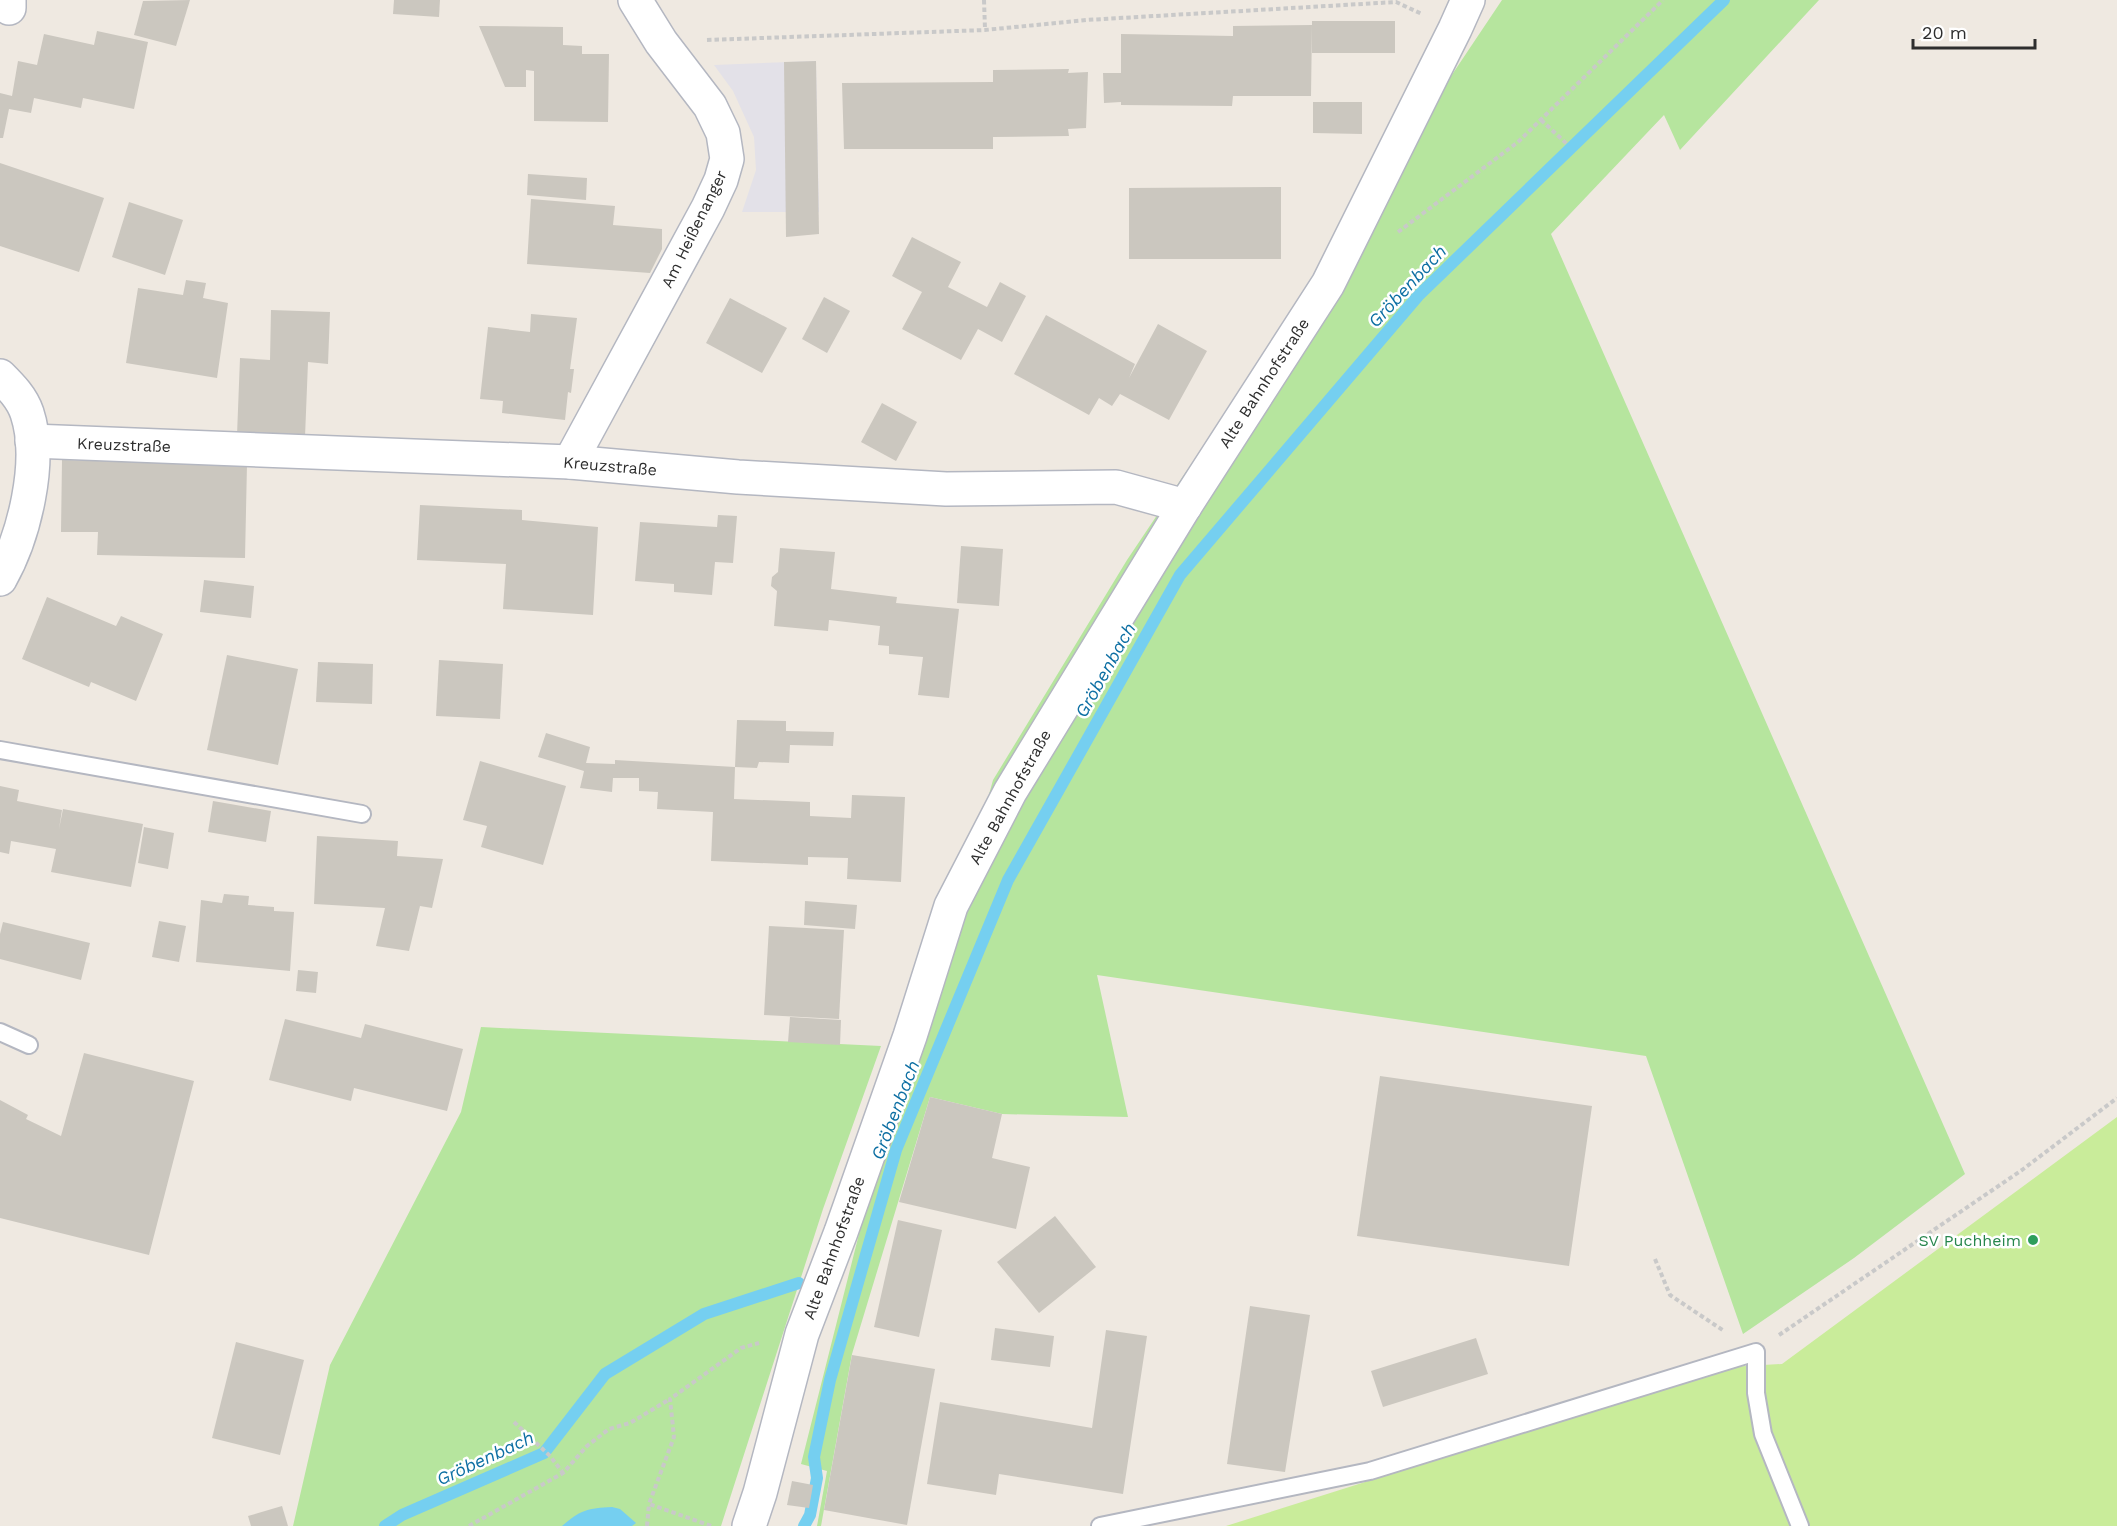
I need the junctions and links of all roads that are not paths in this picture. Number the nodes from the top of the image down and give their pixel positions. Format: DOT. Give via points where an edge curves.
graph roads {
  1 [pos="635,0"];
  2 [pos="1462,15"];
  3 [pos="0,376"];
  4 [pos="32,441"];
  5 [pos="570,462"];
  6 [pos="1185,506"];
  7 [pos="0,579"];
  8 [pos="0,750"];
  9 [pos="362,814"];
  10 [pos="0,1032"];
  11 [pos="29,1045"];
  12 [pos="749,1526"];
  13 [pos="1102,1526"];
  14 [pos="1800,1526"];
  1 -- 5 [label="street, Am Heißenanger" via="661,42 710,106 723,133 727,159 708,208"];
  2 -- 6 [label="street, Alte Bahnhofstraße" via="1328,284"];
  3 -- 4 [label="street" via="15,390 27,413"];
  4 -- 5 [label="street, Kreuzstraße"];
  4 -- 7 [label="street" via="31,489 25,518"];
  5 -- 6 [label="street, Kreuzstraße" via="946,489 1116,487"];
  6 -- 12 [label="street, Alte Bahnhofstraße" via="1010,792 951,906 906,1047 802,1334"];
  8 -- 9 [label="lane"];
  10 -- 11 [label="lane"];
  13 -- 14 [label="lane" via="1370,1471 1756,1352 1756,1393 1763,1434"];
}
